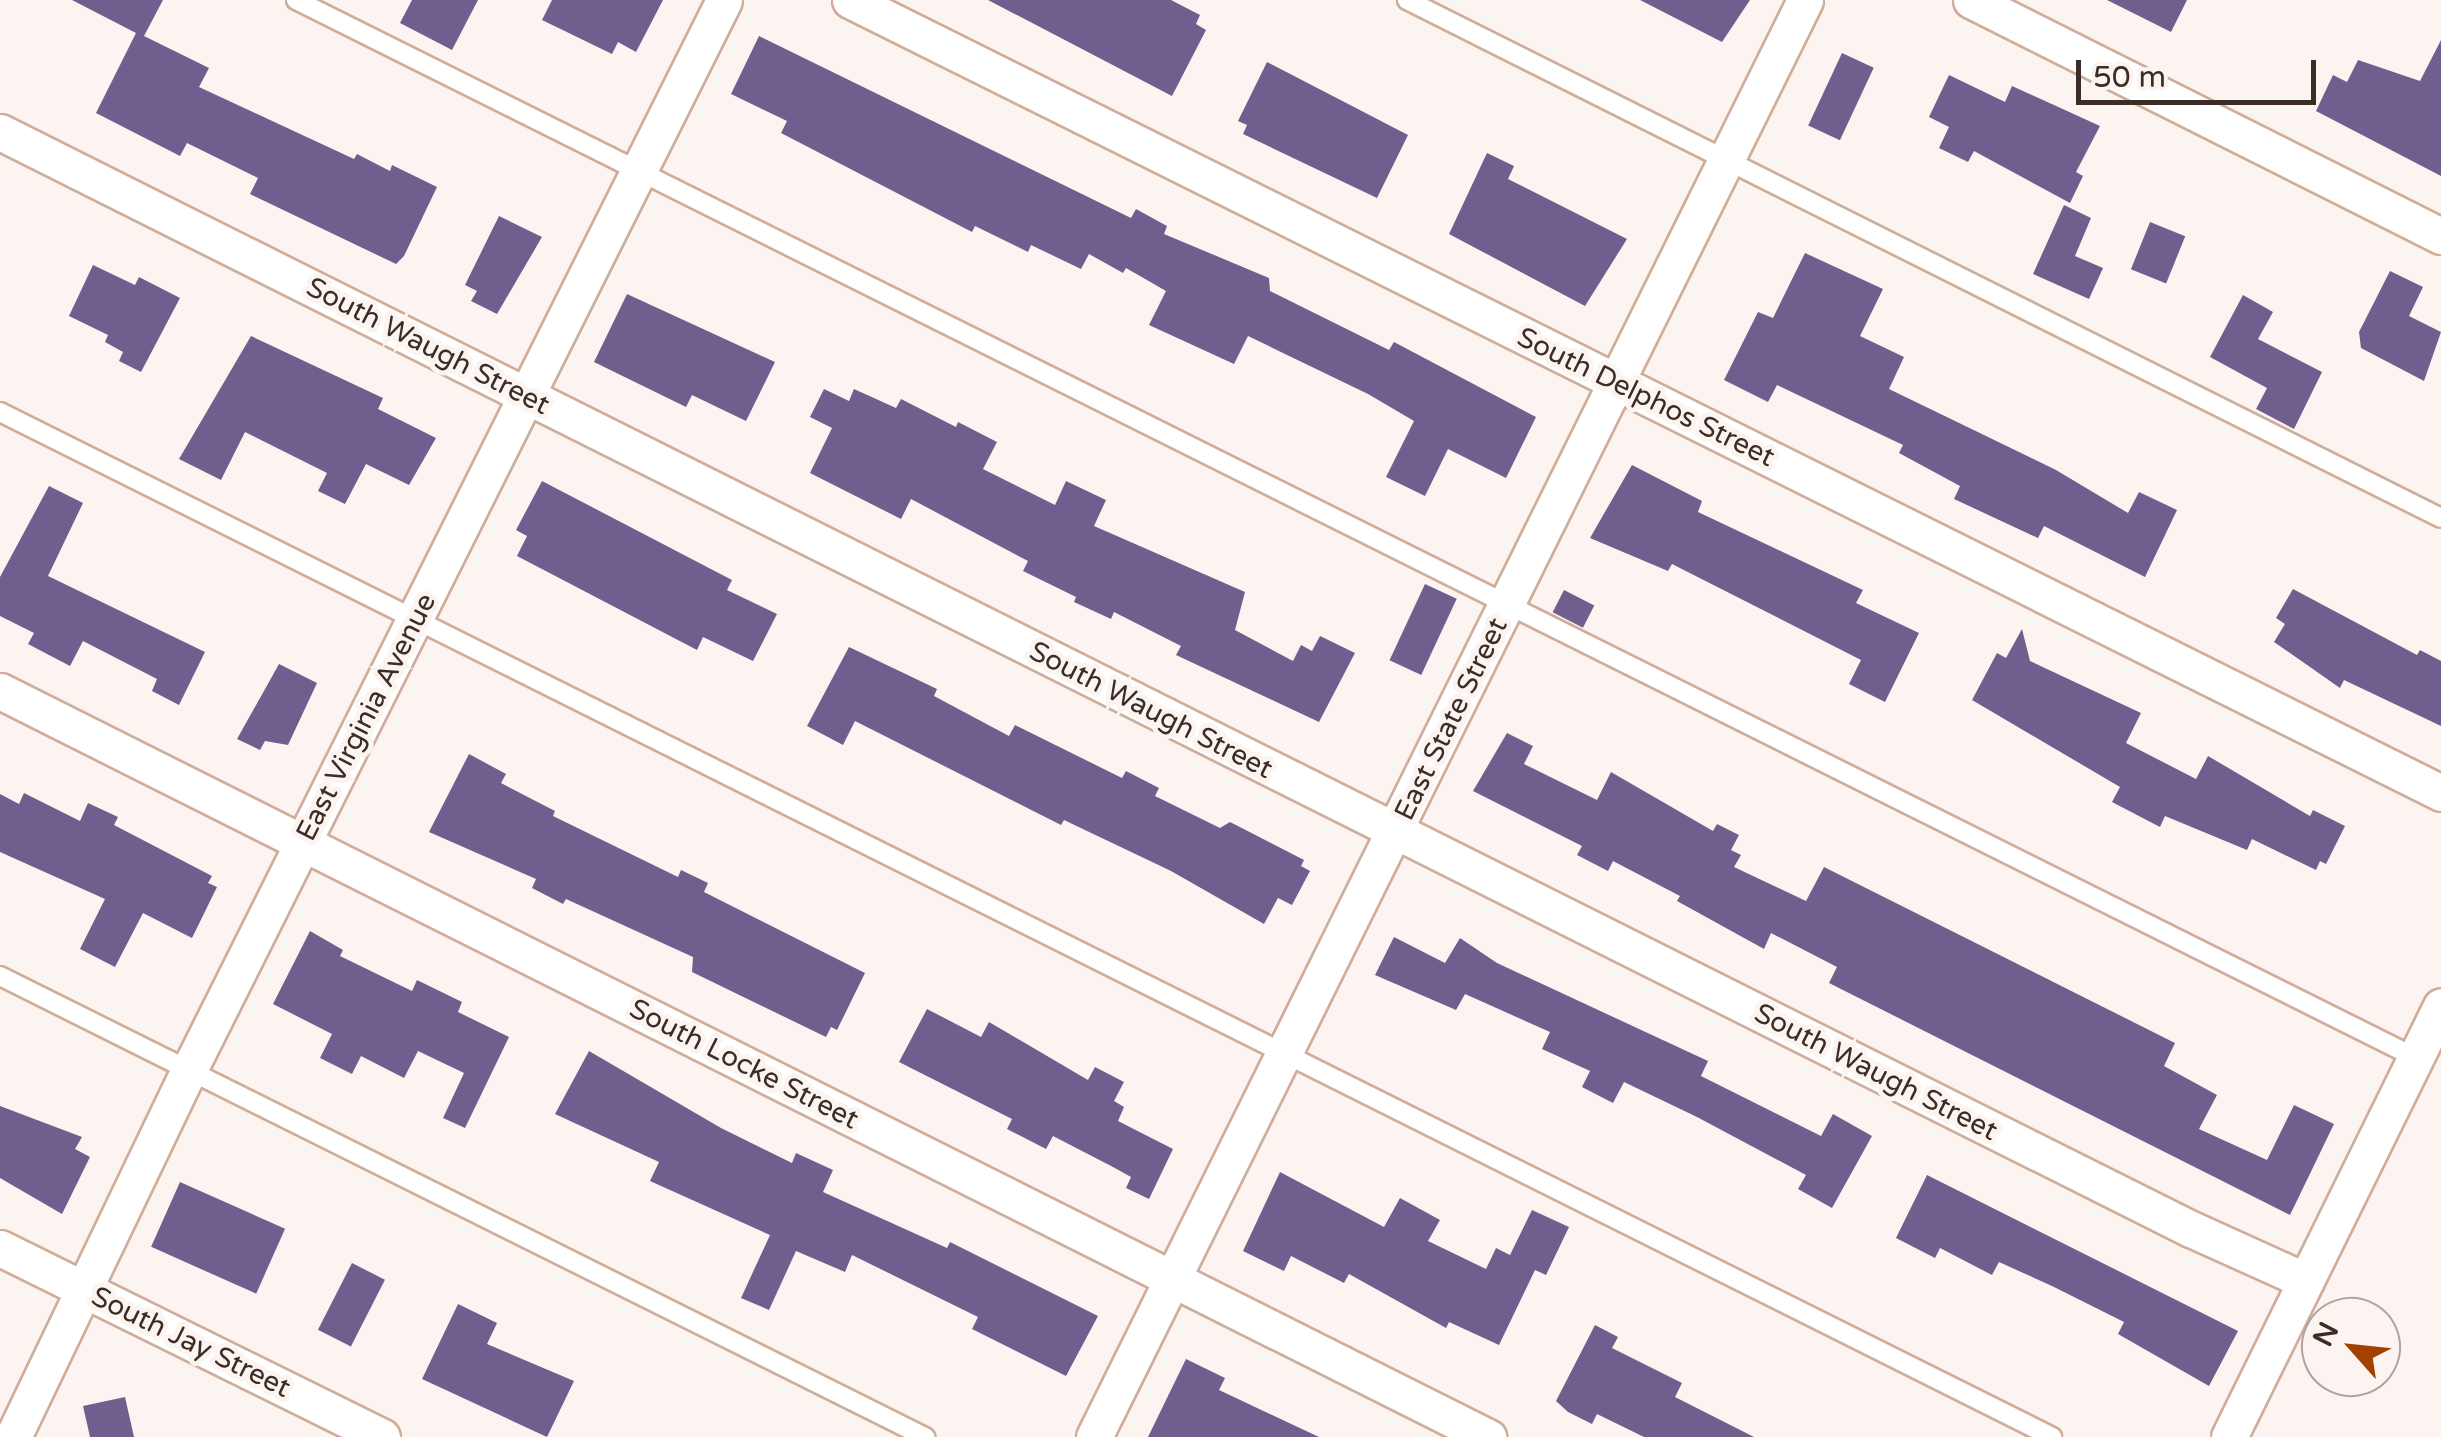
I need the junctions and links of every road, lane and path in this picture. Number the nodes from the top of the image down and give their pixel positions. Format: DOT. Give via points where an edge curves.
graph roads {
  1 [pos="296,0"];
  2 [pos="724,0"];
  3 [pos="850,0"];
  4 [pos="1407,0"];
  5 [pos="1805,0"];
  6 [pos="1971,0"];
  7 [pos="0,132"];
  8 [pos="1724,159"];
  9 [pos="638,170"];
  10 [pos="2441,236"];
  11 [pos="1615,382"];
  12 [pos="527,396"];
  13 [pos="0,412"];
  14 [pos="2441,518"];
  15 [pos="1508,604"];
  16 [pos="416,620"];
  17 [pos="0,690"];
  18 [pos="2441,793"];
  19 [pos="1395,832"];
  20 [pos="302,842"];
  21 [pos="0,976"];
  22 [pos="2441,1006"];
  23 [pos="1286,1054"];
  24 [pos="2416,1058"];
  25 [pos="188,1070"];
  26 [pos="0,1248"];
  27 [pos="1172,1281"];
  28 [pos="2306,1281"];
  29 [pos="85,1290"];
  30 [pos="13,1437"];
  31 [pos="382,1437"];
  32 [pos="925,1437"];
  33 [pos="1094,1437"];
  34 [pos="1488,1437"];
  35 [pos="2052,1437"];
  36 [pos="2229,1437"];
  1 -- 9 [label="lane"];
  2 -- 9 [label="street, East Virginia Avenue"];
  3 -- 11 [label="street, South Delphos Street"];
  4 -- 8 [label="lane"];
  5 -- 8 [label="street, East State Street"];
  6 -- 10 [label="street"];
  7 -- 12 [label="street, South Waugh Street"];
  8 -- 11 [label="street, East State Street"];
  8 -- 14 [label="lane"];
  9 -- 12 [label="street, East Virginia Avenue"];
  9 -- 15 [label="lane"];
  11 -- 15 [label="street, East State Street"];
  11 -- 18 [label="street, South Delphos Street"];
  12 -- 16 [label="street, East Virginia Avenue"];
  12 -- 19 [label="street, South Waugh Street"];
  13 -- 16 [label="lane"];
  15 -- 19 [label="street, East State Street"];
  15 -- 24 [label="lane"];
  16 -- 20 [label="street, East Virginia Avenue"];
  16 -- 23 [label="lane"];
  17 -- 20 [label="street, South Locke Street"];
  19 -- 23 [label="street, East State Street"];
  19 -- 28 [label="street, South Waugh Street"];
  20 -- 25 [label="street, East Virginia Avenue"];
  20 -- 27 [label="street, South Locke Street"];
  21 -- 25 [label="lane"];
  22 -- 24 [label="street"];
  23 -- 27 [label="street, East State Street"];
  23 -- 35 [label="lane"];
  24 -- 28 [label="street"];
  25 -- 29 [label="street, East Virginia Avenue"];
  25 -- 32 [label="lane"];
  26 -- 29 [label="street, South Jay Street"];
  27 -- 33 [label="street, East State Street"];
  27 -- 34 [label="street, South Locke Street"];
  28 -- 36 [label="street"];
  29 -- 30 [label="street, East Virginia Avenue"];
  29 -- 31 [label="street, South Jay Street"];
}
